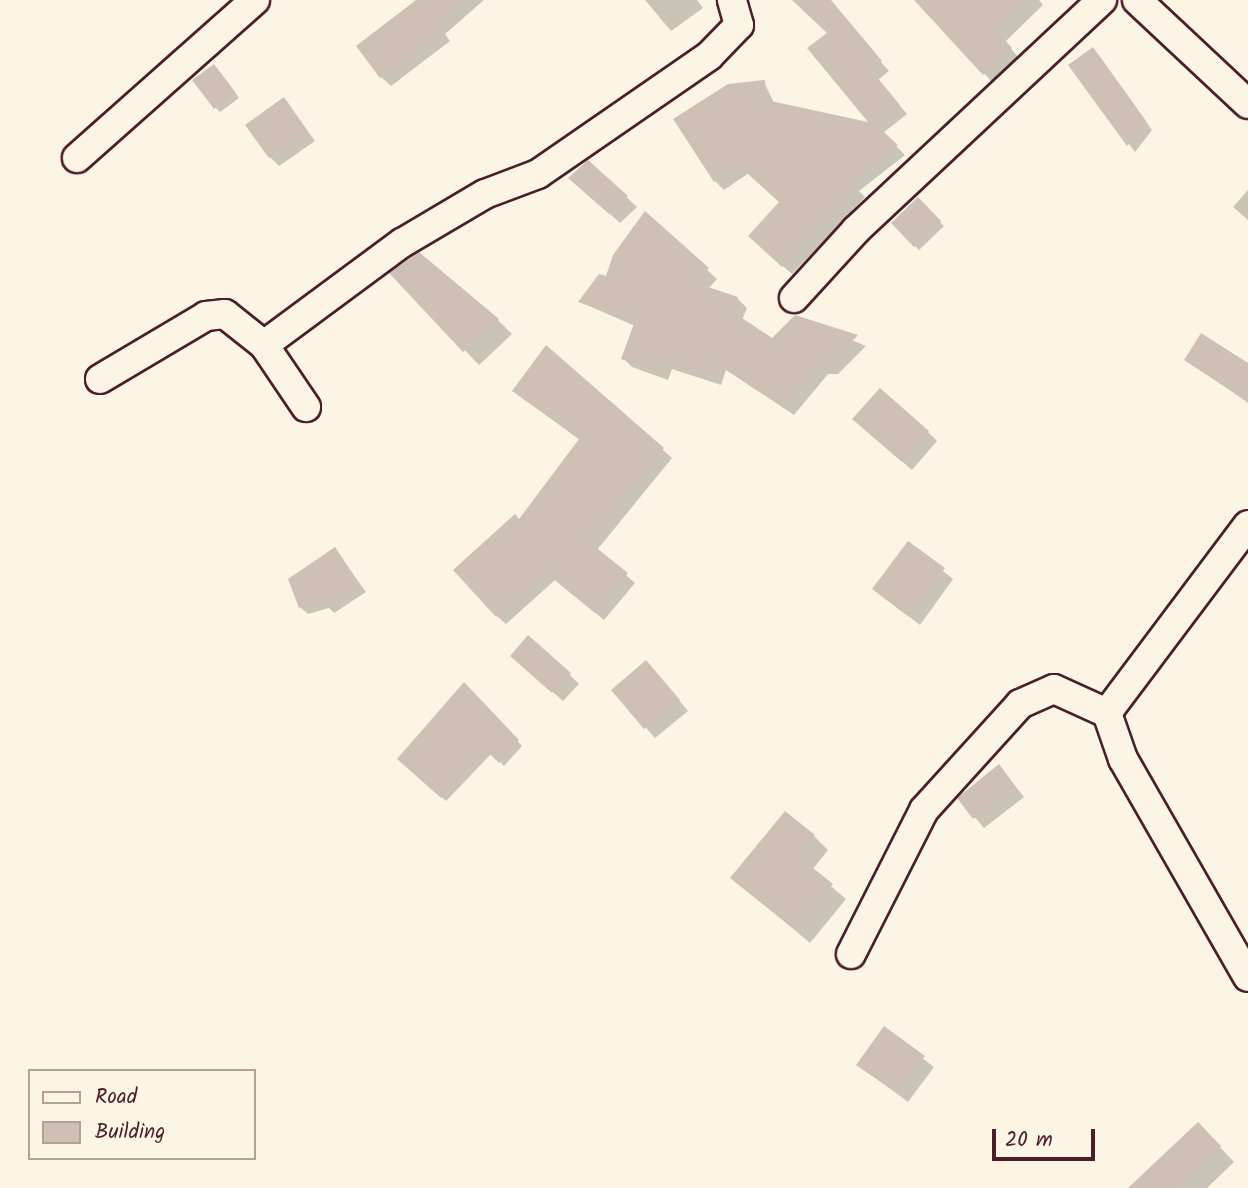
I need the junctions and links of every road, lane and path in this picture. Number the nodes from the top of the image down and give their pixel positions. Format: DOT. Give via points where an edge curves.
graph roads {
  1 [pos="255,0"];
  2 [pos="732,0"];
  3 [pos="1102,0"];
  4 [pos="1137,0"];
  5 [pos="1248,104"];
  6 [pos="77,158"];
  7 [pos="794,298"];
  8 [pos="264,345"];
  9 [pos="100,379"];
  10 [pos="306,407"];
  11 [pos="1248,525"];
  12 [pos="1107,713"];
  13 [pos="851,954"];
  14 [pos="1248,977"];
  1 -- 6 [label="street"];
  2 -- 8 [label="street" via="738,25 709,56 538,174 485,194 402,243"];
  3 -- 7 [label="street" via="856,230"];
  4 -- 5 [label="street"];
  8 -- 9 [label="street" via="225,314 206,316"];
  8 -- 10 [label="street"];
  11 -- 12 [label="street"];
  12 -- 13 [label="street" via="1054,689 1020,704 924,810"];
  12 -- 14 [label="street" via="1123,759"];
}
